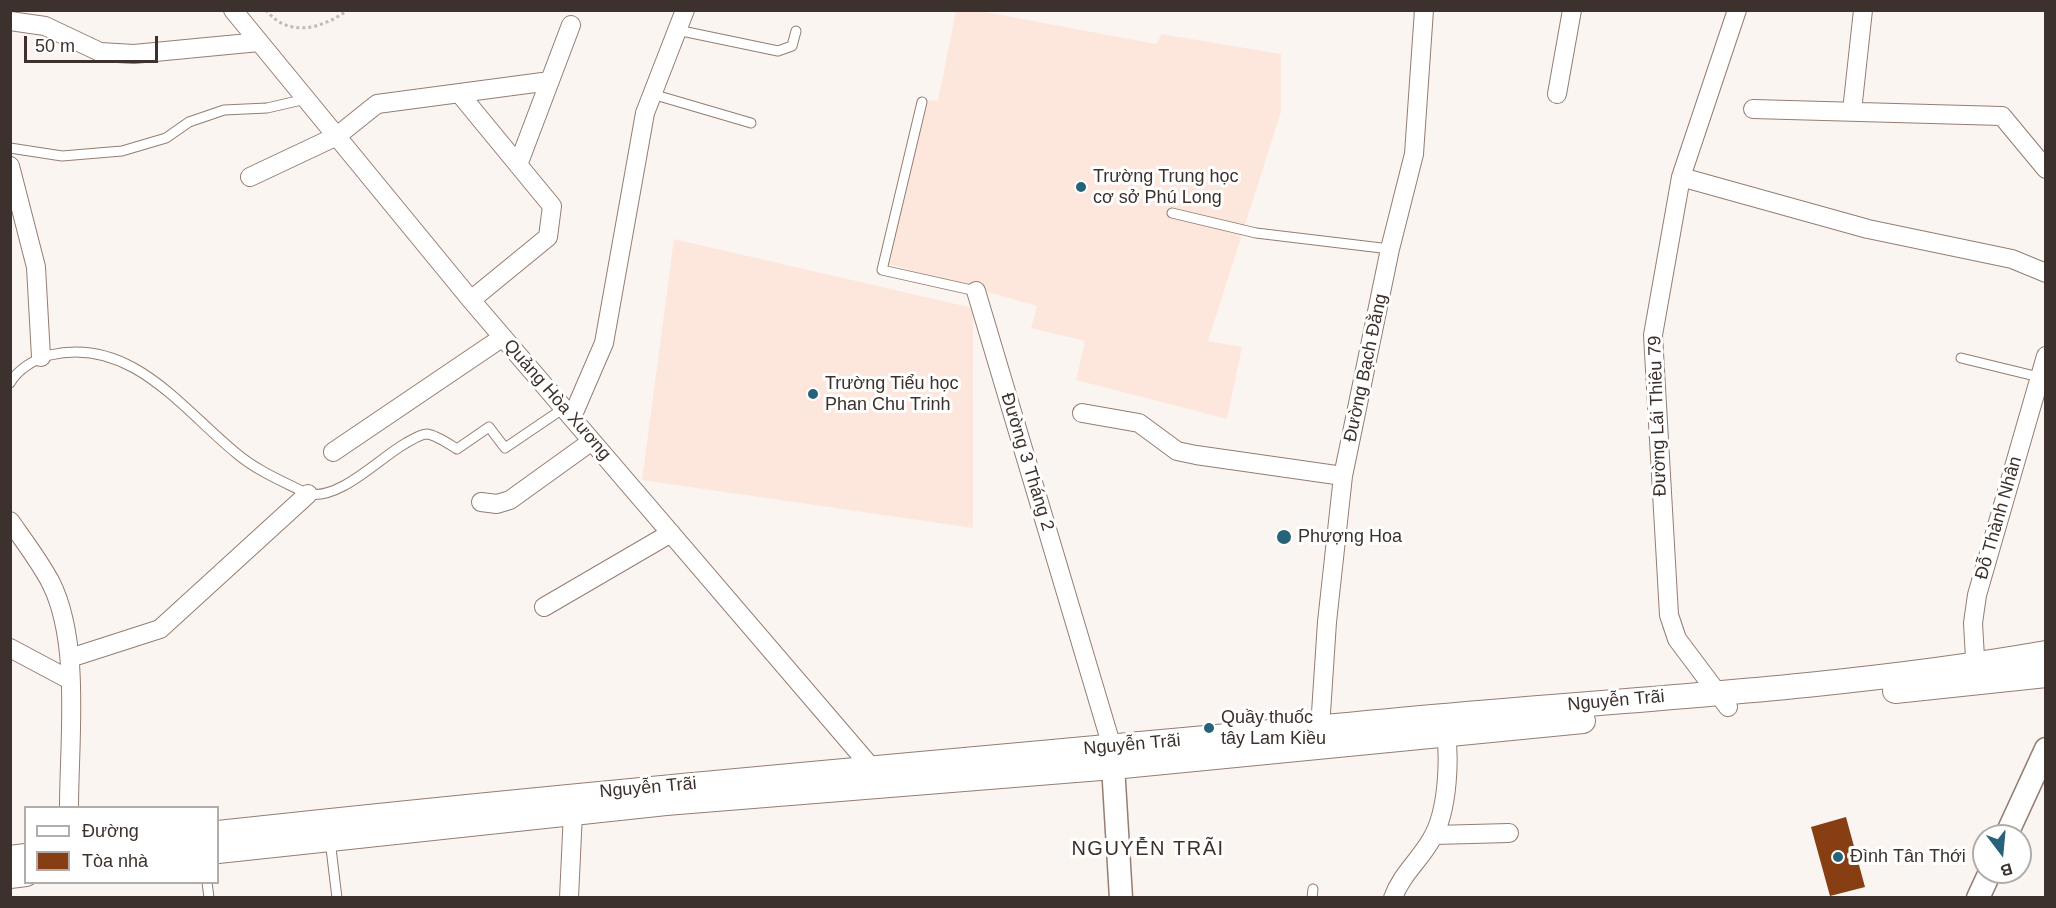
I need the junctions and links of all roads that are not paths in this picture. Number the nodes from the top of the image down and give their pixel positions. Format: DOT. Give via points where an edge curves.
graph roads {
  1 [pos="233,10"];
  2 [pos="685,10"];
  3 [pos="1424,10"];
  4 [pos="1572,10"];
  5 [pos="1737,10"];
  6 [pos="1863,10"];
  7 [pos="10,21"];
  8 [pos="571,26"];
  9 [pos="677,30"];
  10 [pos="796,31"];
  11 [pos="259,42"];
  12 [pos="550,81"];
  13 [pos="459,93"];
  14 [pos="652,94"];
  15 [pos="1557,94"];
  16 [pos="306,99"];
  17 [pos="922,102"];
  18 [pos="1753,109"];
  19 [pos="1852,111"];
  20 [pos="751,123"];
  21 [pos="337,136"];
  22 [pos="10,148"];
  23 [pos="518,165"];
  24 [pos="10,166"];
  25 [pos="2046,169"];
  26 [pos="250,177"];
  27 [pos="1681,177"];
  28 [pos="1172,213"];
  29 [pos="1390,249"];
  30 [pos="2046,273"];
  31 [pos="976,291"];
  32 [pos="471,300"];
  33 [pos="503,337"];
  34 [pos="2046,356"];
  35 [pos="41,357"];
  36 [pos="1961,358"];
  37 [pos="2042,378"];
  38 [pos="10,383"];
  39 [pos="568,413"];
  40 [pos="1082,413"];
  41 [pos="592,441"];
  42 [pos="333,452"];
  43 [pos="1342,476"];
  44 [pos="308,494"];
  45 [pos="481,501"];
  46 [pos="10,521"];
  47 [pos="671,533"];
  48 [pos="544,607"];
  49 [pos="10,648"];
  50 [pos="2046,653"];
  51 [pos="70,657"];
  52 [pos="1976,674"];
  53 [pos="2046,675"];
  54 [pos="70,680"];
  55 [pos="1723,700"];
  56 [pos="1446,725"];
  57 [pos="1320,728"];
  58 [pos="2046,749"];
  59 [pos="1112,757"];
  60 [pos="880,777"];
  61 [pos="69,806"];
  62 [pos="573,812"];
  63 [pos="456,816"];
  64 [pos="2012,824"];
  65 [pos="219,833"];
  66 [pos="1509,833"];
  67 [pos="1434,835"];
  68 [pos="330,838"];
  69 [pos="219,851"];
  70 [pos="337,897"];
  71 [pos="569,897"];
  72 [pos="1121,897"];
  73 [pos="1393,897"];
  1 -- 11 [label="street, Quảng Hòa Xương"];
  2 -- 9 [label="street"];
  3 -- 29 [label="street, Đường Bạch Đằng" via="1414,154"];
  4 -- 15 [label="street"];
  5 -- 27 [label="street, Đường Lái Thiêu 79"];
  6 -- 19 [label="street"];
  7 -- 11 [label="street" via="45,26 100,52 134,54"];
  8 -- 12 [label="street"];
  9 -- 10 [label="lane" via="778,51 792,46"];
  9 -- 14 [label="street"];
  11 -- 16 [label="street, Quảng Hòa Xương"];
  12 -- 13 [label="street"];
  12 -- 23 [label="street"];
  13 -- 21 [label="street" via="377,105"];
  13 -- 23 [label="street"];
  14 -- 20 [label="lane"];
  14 -- 39 [label="street" via="645,113 604,343"];
  16 -- 21 [label="street, Quảng Hòa Xương"];
  16 -- 22 [label="lane" via="267,108 224,110 189,122 166,138 122,151 62,156"];
  17 -- 31 [label="lane, Đường 3 Tháng 2" via="882,270"];
  18 -- 19 [label="street"];
  19 -- 25 [label="street" via="2002,116"];
  21 -- 26 [label="street"];
  21 -- 32 [label="street, Quảng Hòa Xương"];
  23 -- 32 [label="street" via="552,206 549,237"];
  24 -- 35 [label="street" via="36,267"];
  27 -- 30 [label="street" via="1868,229 2012,259"];
  27 -- 55 [label="street, Đường Lái Thiêu 79" via="1653,335 1669,615 1677,639"];
  28 -- 29 [label="lane" via="1256,233"];
  29 -- 43 [label="street, Đường Bạch Đằng"];
  31 -- 59 [label="street, Đường 3 Tháng 2"];
  32 -- 33 [label="street, Quảng Hòa Xương"];
  33 -- 39 [label="street, Quảng Hòa Xương"];
  33 -- 42 [label="street"];
  34 -- 37 [label="street, Đỗ Thành Nhân"];
  35 -- 38 [label="lane"];
  35 -- 44 [label="lane" via="80,351 119,359 135,367 159,383 237,454"];
  36 -- 37 [label="lane"];
  37 -- 52 [label="street, Đỗ Thành Nhân" via="1977,595 1973,623"];
  39 -- 41 [label="street, Quảng Hòa Xương"];
  39 -- 44 [label="lane" via="505,448 489,427 457,449 429,434 419,436 333,491 318,496"];
  40 -- 43 [label="street" via="1138,423 1184,452"];
  41 -- 45 [label="street" via="510,500 497,504"];
  41 -- 47 [label="street, Quảng Hòa Xương"];
  43 -- 57 [label="street, Đường Bạch Đằng"];
  44 -- 51 [label="street" via="160,629"];
  46 -- 51 [label="street" via="51,584"];
  47 -- 48 [label="street"];
  47 -- 60 [label="street, Quảng Hòa Xương"];
  49 -- 54 [label="street"];
  50 -- 52 [label="main road, Nguyễn Trãi"];
  51 -- 54 [label="street"];
  52 -- 53 [label="main road, Nguyễn Trãi"];
  52 -- 55 [label="main road, Nguyễn Trãi"];
  54 -- 61 [label="street"];
  55 -- 56 [label="main road, Nguyễn Trãi"];
  56 -- 57 [label="main road, Nguyễn Trãi"];
  56 -- 59 [label="main road, Nguyễn Trãi"];
  56 -- 67 [label="street" via="1444,806"];
  57 -- 59 [label="main road, Nguyễn Trãi"];
  58 -- 64 [label="street"];
  59 -- 60 [label="main road, Nguyễn Trãi"];
  59 -- 72 [label="street, Đường 3 Tháng 2"];
  60 -- 62 [label="main road, Nguyễn Trãi"];
  60 -- 63 [label="main road, Nguyễn Trãi"];
  62 -- 63 [label="main road, Nguyễn Trãi"];
  62 -- 71 [label="street"];
  63 -- 65 [label="main road, Nguyễn Trãi"];
  63 -- 68 [label="main road, Nguyễn Trãi"];
  66 -- 67 [label="street"];
  67 -- 73 [label="street" via="1399,882"];
  68 -- 69 [label="main road, Nguyễn Trãi"];
  68 -- 70 [label="lane"];
}
